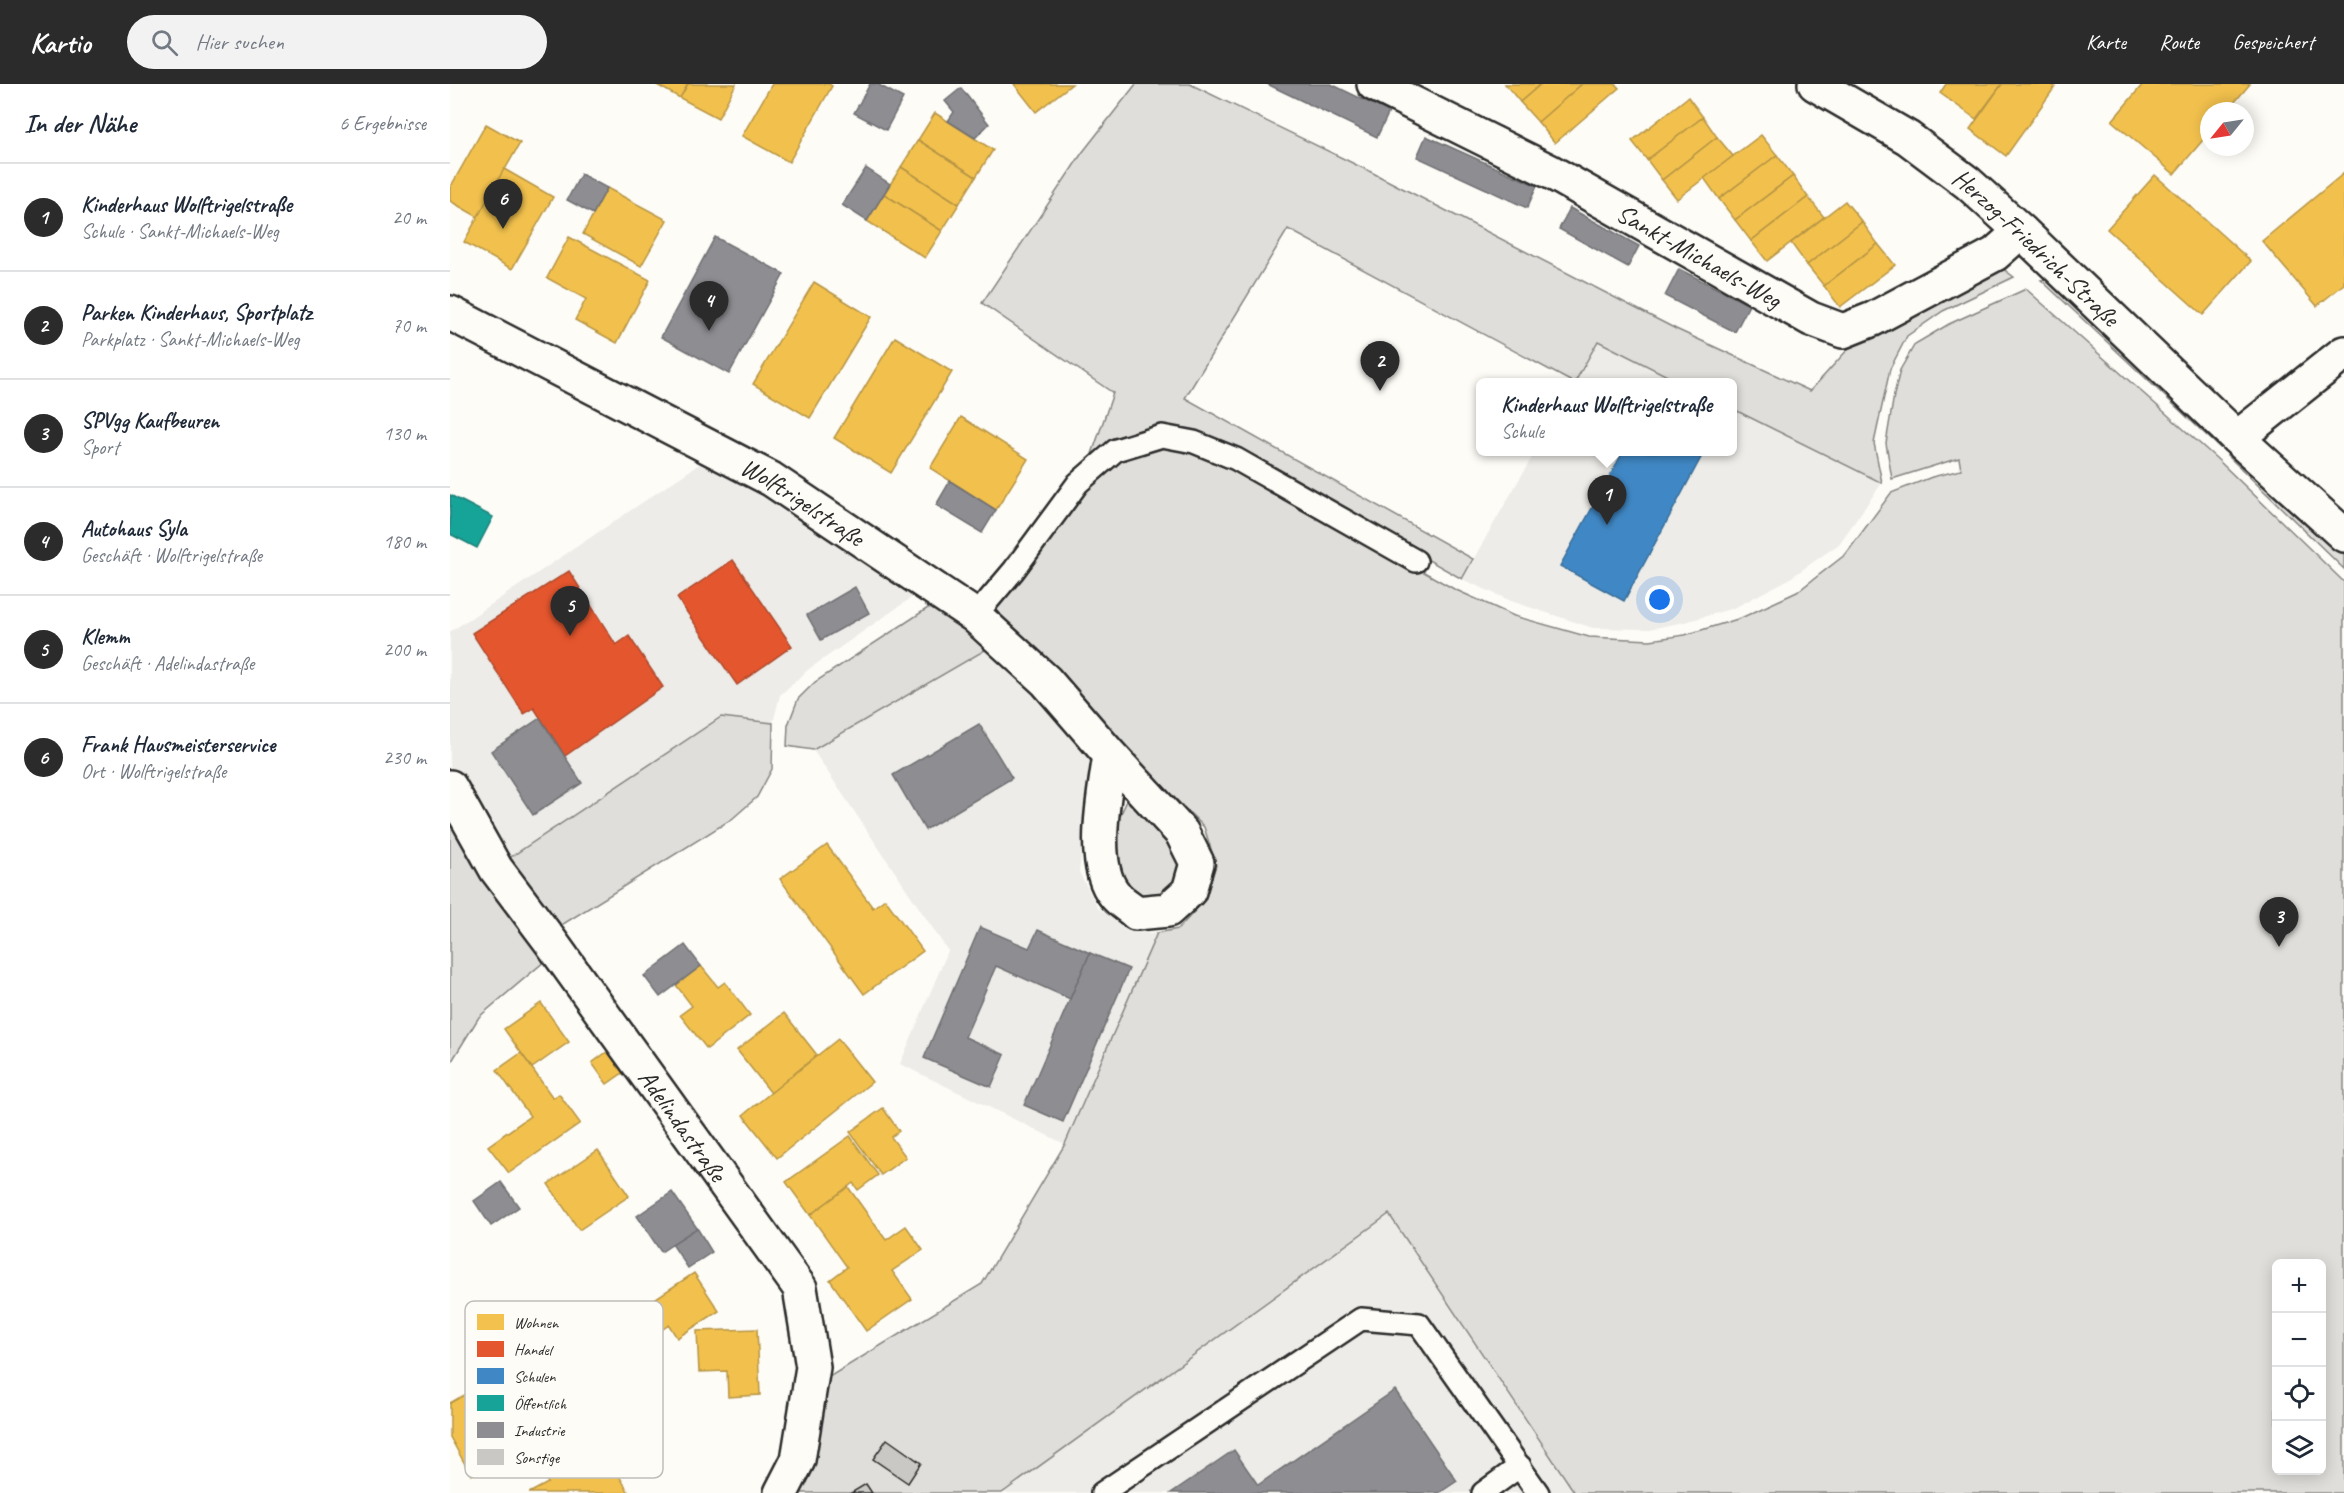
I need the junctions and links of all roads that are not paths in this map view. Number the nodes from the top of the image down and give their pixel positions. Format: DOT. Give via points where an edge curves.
graph roads {
  1 [pos="1374,84"];
  2 [pos="1815,84"];
  3 [pos="2021,231"];
  4 [pos="450,313"];
  5 [pos="2344,353"];
  6 [pos="2236,438"];
  7 [pos="2344,536"];
  8 [pos="1416,561"];
  9 [pos="975,616"];
  10 [pos="1110,755"];
  11 [pos="450,787"];
  12 [pos="1520,1466"];
  13 [pos="781,1493"];
  14 [pos="1102,1493"];
  15 [pos="1483,1493"];
  16 [pos="1538,1493"];
  1 -- 3 [label="street, Sankt-Michaels-Weg" via="1551,172 1811,319 1843,331 1995,254"];
  2 -- 3 [label="street, Herzog-Friedrich-Straße" via="1908,138 1968,183"];
  3 -- 6 [label="street, Herzog-Friedrich-Straße"];
  4 -- 9 [label="street, Wolftrigelstraße" via="771,479"];
  5 -- 6 [label="street"];
  6 -- 7 [label="street, Herzog-Friedrich-Straße"];
  8 -- 9 [label="lane" via="1236,459 1194,442 1162,436 1116,450 1078,483"];
  9 -- 10 [label="street, Wolftrigelstraße" via="1046,681"];
  11 -- 13 [label="street, Adelindastraße" via="496,869 800,1288 813,1367 798,1460"];
  12 -- 14 [label="lane" via="1419,1324 1361,1319"];
  12 -- 15 [label="lane"];
  12 -- 16 [label="lane"];
}
